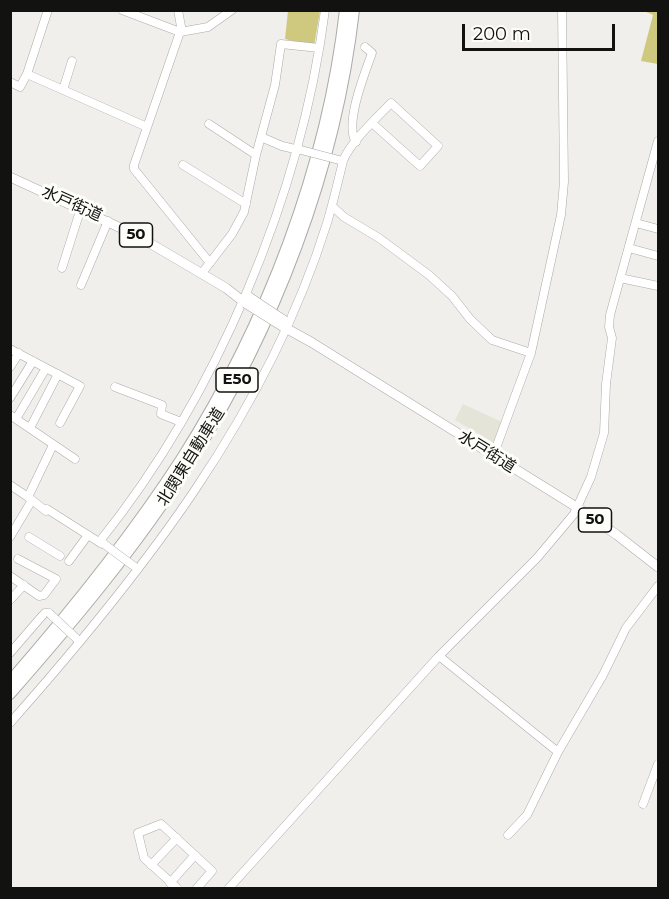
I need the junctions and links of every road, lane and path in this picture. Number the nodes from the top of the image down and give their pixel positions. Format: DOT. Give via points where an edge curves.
graph roads {
  1 [pos="48,10"];
  2 [pos="122,10"];
  3 [pos="178,10"];
  4 [pos="232,10"];
  5 [pos="325,10"];
  6 [pos="345,10"];
  7 [pos="354,10"];
  8 [pos="562,10"];
  9 [pos="181,32"];
  10 [pos="365,47"];
  11 [pos="319,48"];
  12 [pos="72,61"];
  13 [pos="27,74"];
  14 [pos="10,82"];
  15 [pos="63,90"];
  16 [pos="372,123"];
  17 [pos="208,124"];
  18 [pos="147,127"];
  19 [pos="261,137"];
  20 [pos="658,141"];
  21 [pos="356,142"];
  22 [pos="299,150"];
  23 [pos="256,155"];
  24 [pos="341,161"];
  25 [pos="183,165"];
  26 [pos="10,177"];
  27 [pos="246,204"];
  28 [pos="332,206"];
  29 [pos="81,208"];
  30 [pos="108,221"];
  31 [pos="636,223"];
  32 [pos="658,229"];
  33 [pos="629,248"];
  34 [pos="658,256"];
  35 [pos="210,262"];
  36 [pos="62,268"];
  37 [pos="202,273"];
  38 [pos="620,278"];
  39 [pos="81,285"];
  40 [pos="658,286"];
  41 [pos="245,299"];
  42 [pos="286,325"];
  43 [pos="10,349"];
  44 [pos="531,353"];
  45 [pos="19,354"];
  46 [pos="33,361"];
  47 [pos="10,367"];
  48 [pos="45,368"];
  49 [pos="58,374"];
  50 [pos="115,387"];
  51 [pos="10,398"];
  52 [pos="13,417"];
  53 [pos="181,422"];
  54 [pos="60,423"];
  55 [pos="30,428"];
  56 [pos="53,445"];
  57 [pos="494,456"];
  58 [pos="75,459"];
  59 [pos="10,485"];
  60 [pos="30,499"];
  61 [pos="578,508"];
  62 [pos="88,535"];
  63 [pos="10,537"];
  64 [pos="29,537"];
  65 [pos="102,543"];
  66 [pos="60,556"];
  67 [pos="18,559"];
  68 [pos="69,561"];
  69 [pos="658,567"];
  70 [pos="137,568"];
  71 [pos="10,576"];
  72 [pos="24,585"];
  73 [pos="658,586"];
  74 [pos="10,600"];
  75 [pos="79,640"];
  76 [pos="12,646"];
  77 [pos="439,656"];
  78 [pos="10,681"];
  79 [pos="10,694"];
  80 [pos="10,723"];
  81 [pos="558,752"];
  82 [pos="658,764"];
  83 [pos="643,804"];
  84 [pos="508,835"];
  85 [pos="177,838"];
  86 [pos="195,855"];
  87 [pos="151,866"];
  88 [pos="173,886"];
  89 [pos="197,888"];
  90 [pos="229,888"];
  1 -- 13 [label="street"];
  2 -- 9 [label="street"];
  3 -- 9 [label="street"];
  4 -- 9 [label="street" via="208,27"];
  5 -- 11 [label="street"];
  6 -- 78 [label="highway, 北関東自動車道 / E50" via="333,85 307,186 247,340 205,420 159,492 84,594"];
  7 -- 79 [label="highway, 北関東自動車道 / E50" via="337,106 312,198 279,291 233,389 189,464 129,551"];
  8 -- 44 [label="street" via="563,200"];
  9 -- 18 [label="street"];
  10 -- 21 [label="street" via="372,52 351,131"];
  11 -- 19 [label="street" via="281,44"];
  11 -- 22 [label="street"];
  12 -- 15 [label="street"];
  13 -- 14 [label="street" via="20,87"];
  13 -- 15 [label="street"];
  15 -- 18 [label="street"];
  16 -- 16 [label="street" via="420,166 438,146 391,103"];
  16 -- 21 [label="street"];
  17 -- 23 [label="street"];
  18 -- 35 [label="street" via="134,169"];
  19 -- 22 [label="street"];
  19 -- 23 [label="street"];
  20 -- 31 [label="street"];
  21 -- 24 [label="street"];
  22 -- 24 [label="street, bridge"];
  22 -- 41 [label="street"];
  23 -- 27 [label="street"];
  24 -- 28 [label="street"];
  25 -- 27 [label="street"];
  26 -- 29 [label="main road, 水戸街道 / 50"];
  27 -- 35 [label="street" via="241,220"];
  28 -- 42 [label="street"];
  28 -- 44 [label="street" via="429,275 492,340"];
  29 -- 30 [label="main road, 水戸街道 / 50"];
  29 -- 36 [label="street"];
  30 -- 37 [label="main road, 水戸街道 / 50"];
  30 -- 39 [label="street"];
  31 -- 32 [label="street"];
  31 -- 33 [label="street"];
  33 -- 34 [label="street"];
  33 -- 38 [label="street"];
  35 -- 37 [label="street"];
  37 -- 41 [label="main road, 水戸街道 / 50"];
  38 -- 40 [label="street"];
  38 -- 61 [label="street" via="610,315 612,338 604,433"];
  41 -- 42 [label="main road, 水戸街道 / 50, bridge"];
  41 -- 53 [label="street"];
  42 -- 57 [label="main road, 水戸街道 / 50"];
  42 -- 70 [label="street" via="225,445 186,505"];
  43 -- 45 [label="street"];
  44 -- 57 [label="street"];
  45 -- 46 [label="street"];
  45 -- 47 [label="street"];
  46 -- 48 [label="street"];
  46 -- 51 [label="street"];
  48 -- 49 [label="street"];
  48 -- 52 [label="street"];
  49 -- 54 [label="street" via="80,386"];
  49 -- 55 [label="street"];
  50 -- 53 [label="street" via="162,405 161,414"];
  52 -- 55 [label="street"];
  53 -- 65 [label="street"];
  55 -- 56 [label="street"];
  56 -- 58 [label="street"];
  56 -- 60 [label="street"];
  57 -- 61 [label="main road, 水戸街道 / 50"];
  59 -- 60 [label="street"];
  60 -- 62 [label="street"];
  60 -- 63 [label="street"];
  61 -- 69 [label="main road, 水戸街道 / 50"];
  61 -- 77 [label="street" via="537,558"];
  62 -- 65 [label="street"];
  62 -- 68 [label="street"];
  64 -- 66 [label="street"];
  65 -- 70 [label="street, bridge"];
  67 -- 72 [label="street" via="56,579 39,596"];
  70 -- 75 [label="street"];
  71 -- 72 [label="street"];
  72 -- 74 [label="street"];
  73 -- 81 [label="street" via="626,628"];
  75 -- 76 [label="street, bridge" via="49,613"];
  75 -- 80 [label="street"];
  77 -- 81 [label="street"];
  77 -- 90 [label="street"];
  81 -- 84 [label="street" via="527,815"];
  82 -- 83 [label="street"];
  85 -- 86 [label="street"];
  85 -- 87 [label="street"];
  85 -- 87 [label="street" via="161,824 138,833 144,858"];
  86 -- 88 [label="street"];
  86 -- 89 [label="street" via="212,872"];
  87 -- 88 [label="street"];
}
